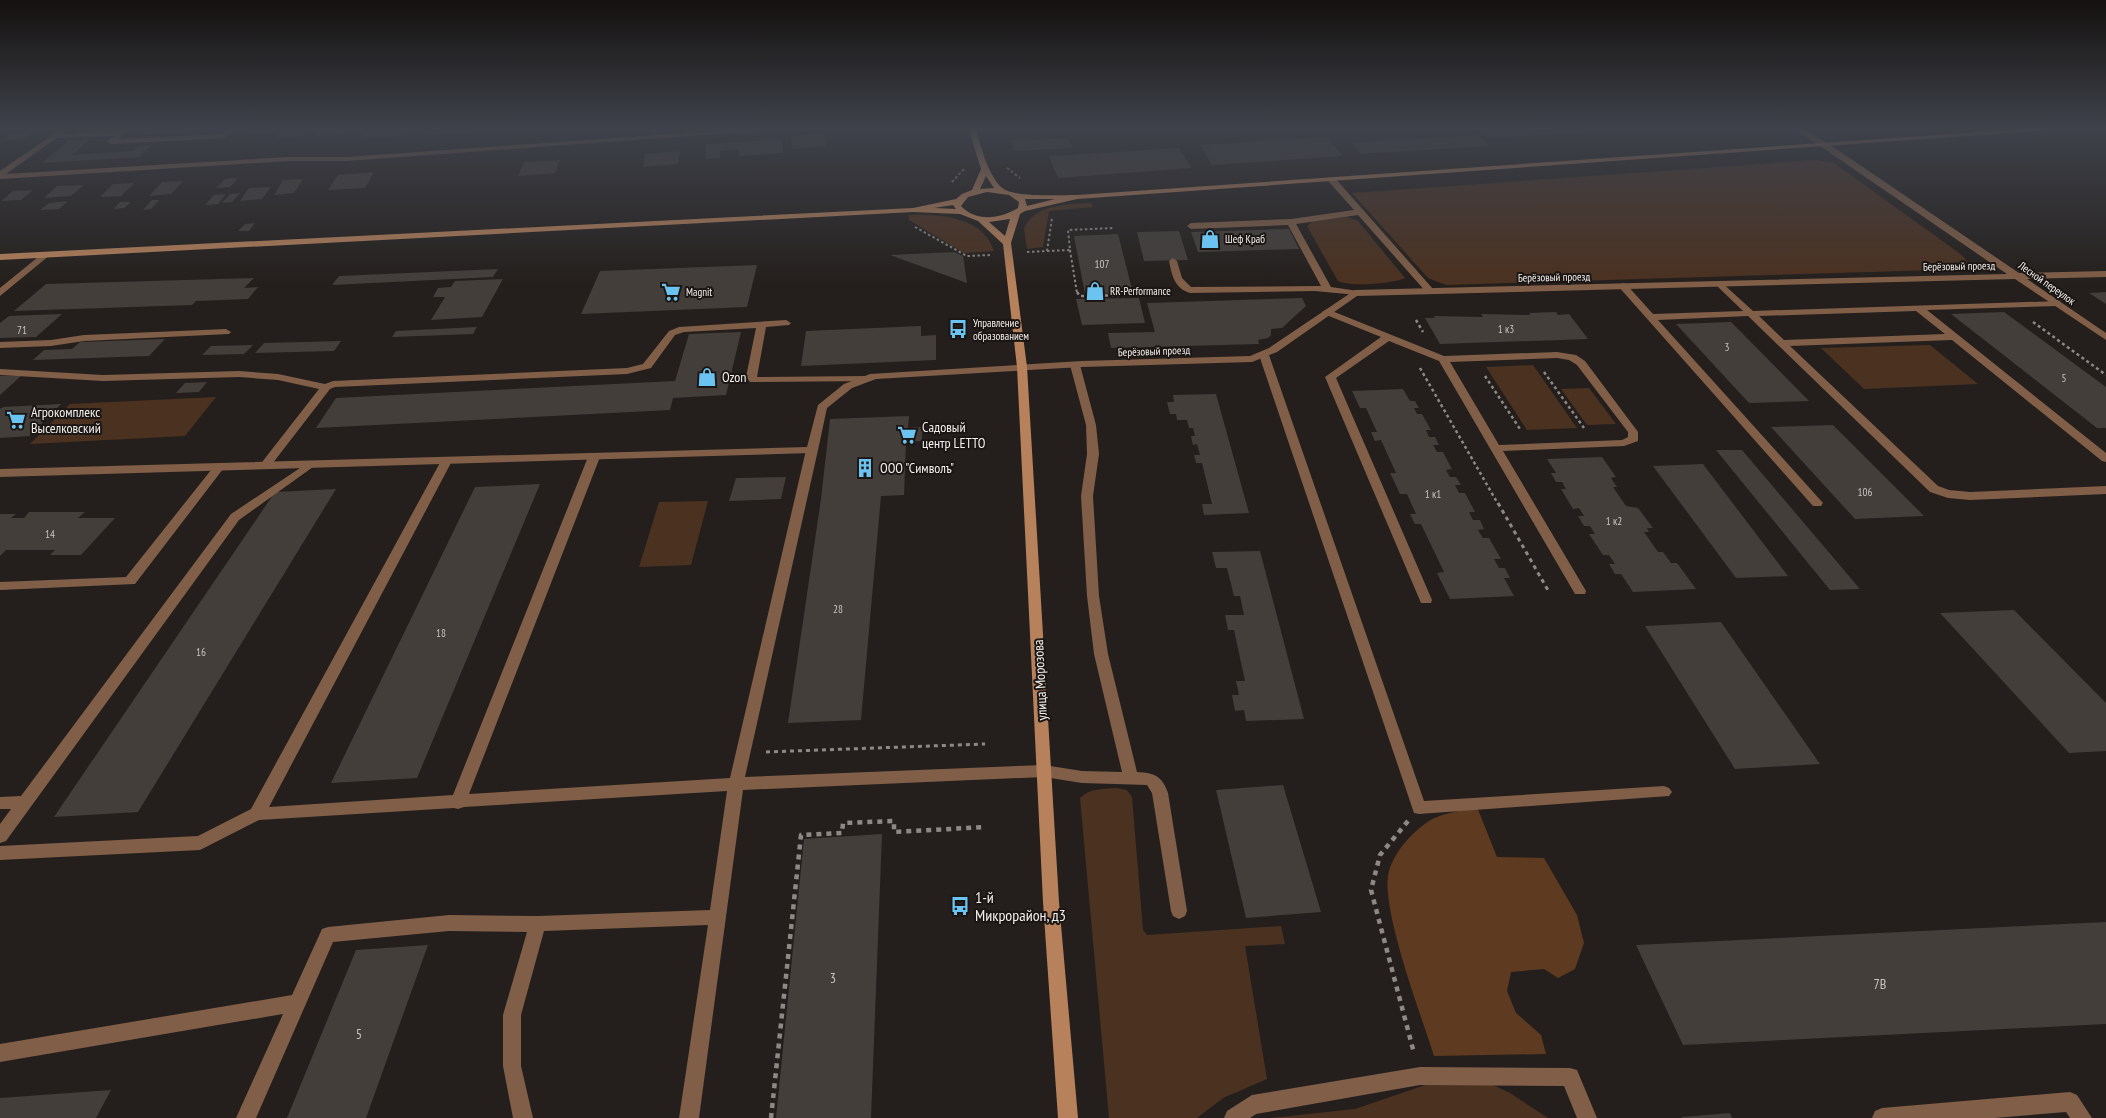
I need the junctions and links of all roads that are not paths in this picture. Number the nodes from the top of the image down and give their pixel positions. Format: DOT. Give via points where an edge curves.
graph roads {
  1 [pos="981,179"];
  2 [pos="992,179"];
  3 [pos="1344,179"];
  4 [pos="1875,179"];
  5 [pos="1332,180"];
  6 [pos="1000,191"];
  7 [pos="975,192"];
  8 [pos="1019,197"];
  9 [pos="1077,197"];
  10 [pos="958,201"];
  11 [pos="913,210"];
  12 [pos="961,212"];
  13 [pos="1019,212"];
  14 [pos="1360,212"];
  15 [pos="980,219"];
  16 [pos="1291,222"];
  17 [pos="1191,226"];
  18 [pos="1007,243"];
  19 [pos="46,255"];
  20 [pos="0,257"];
  21 [pos="1173,261"];
  22 [pos="2106,274"];
  23 [pos="2017,276"];
  24 [pos="1720,284"];
  25 [pos="1623,286"];
  26 [pos="1327,288"];
  27 [pos="1430,291"];
  28 [pos="0,293"];
  29 [pos="1355,293"];
  30 [pos="2057,303"];
  31 [pos="1918,308"];
  32 [pos="1328,312"];
  33 [pos="1751,314"];
  34 [pos="1651,317"];
  35 [pos="786,323"];
  36 [pos="762,324"];
  37 [pos="226,332"];
  38 [pos="1953,336"];
  39 [pos="1388,337"];
  40 [pos="2106,337"];
  41 [pos="1781,343"];
  42 [pos="0,345"];
  43 [pos="1264,355"];
  44 [pos="1443,359"];
  45 [pos="1075,365"];
  46 [pos="1022,367"];
  47 [pos="0,372"];
  48 [pos="867,379"];
  49 [pos="326,387"];
  50 [pos="1496,448"];
  51 [pos="812,450"];
  52 [pos="594,457"];
  53 [pos="2106,458"];
  54 [pos="446,461"];
  55 [pos="309,465"];
  56 [pos="265,466"];
  57 [pos="219,468"];
  58 [pos="0,473"];
  59 [pos="2106,490"];
  60 [pos="1817,503"];
  61 [pos="0,586"];
  62 [pos="1580,591"];
  63 [pos="1426,600"];
  64 [pos="1044,771"];
  65 [pos="1131,777"];
  66 [pos="736,784"];
  67 [pos="1664,792"];
  68 [pos="25,802"];
  69 [pos="0,803"];
  70 [pos="458,803"];
  71 [pos="257,814"];
  72 [pos="0,836"];
  73 [pos="0,852"];
  74 [pos="1179,911"];
  75 [pos="718,917"];
  76 [pos="538,924"];
  77 [pos="298,1003"];
  78 [pos="0,1054"];
  79 [pos="246,1118"];
  80 [pos="523,1118"];
  81 [pos="689,1118"];
  82 [pos="1068,1118"];
  83 [pos="1234,1118"];
  84 [pos="1587,1118"];
  85 [pos="1882,1118"];
  86 [pos="2082,1118"];
  1 -- 7 [label="street"];
  2 -- 6 [label="street"];
  3 -- 5 [label="street"];
  4 -- 23 [label="street, Лесной переулок"];
  5 -- 9 [label="street"];
  5 -- 14 [label="street"];
  6 -- 7 [label="street"];
  6 -- 8 [label="street"];
  7 -- 10 [label="street"];
  8 -- 9 [label="street"];
  8 -- 13 [label="street" via="1024,202"];
  9 -- 13 [label="street"];
  10 -- 11 [label="street"];
  10 -- 12 [label="street"];
  11 -- 12 [label="street"];
  11 -- 19 [label="street"];
  12 -- 15 [label="street"];
  13 -- 15 [label="street" via="1006,218"];
  13 -- 18 [label="street"];
  14 -- 16 [label="street"];
  14 -- 27 [label="street"];
  15 -- 18 [label="street"];
  16 -- 17 [label="street"];
  16 -- 26 [label="street"];
  18 -- 46 [label="street, улица Морозова"];
  19 -- 20 [label="street"];
  19 -- 28 [label="street"];
  21 -- 26 [label="street" via="1179,283 1190,290"];
  22 -- 23 [label="street, Берёзовый проезд"];
  23 -- 24 [label="street, Берёзовый проезд"];
  23 -- 30 [label="street, Лесной переулок"];
  24 -- 25 [label="street, Берёзовый проезд"];
  24 -- 33 [label="street"];
  25 -- 27 [label="street, Берёзовый проезд"];
  25 -- 34 [label="street"];
  26 -- 29 [label="street"];
  27 -- 29 [label="street, Берёзовый проезд"];
  29 -- 32 [label="street, Берёзовый проезд"];
  30 -- 31 [label="street"];
  30 -- 40 [label="street, Лесной переулок"];
  31 -- 33 [label="street"];
  31 -- 38 [label="street"];
  32 -- 39 [label="street"];
  32 -- 43 [label="street, Берёзовый проезд"];
  33 -- 34 [label="street"];
  33 -- 41 [label="street"];
  34 -- 60 [label="street"];
  35 -- 36 [label="street"];
  36 -- 48 [label="street" via="751,378 754,380"];
  36 -- 49 [label="street" via="672,333 647,366 627,371 346,382"];
  37 -- 42 [label="street"];
  38 -- 41 [label="street"];
  38 -- 53 [label="street"];
  39 -- 44 [label="street"];
  39 -- 63 [label="street" via="1330,377"];
  41 -- 59 [label="street" via="1934,489 1970,496"];
  43 -- 45 [label="street, Берёзовый проезд" via="1238,360"];
  43 -- 67 [label="street" via="1419,808"];
  44 -- 50 [label="street"];
  44 -- 50 [label="street" via="1557,355 1572,358 1581,364 1633,432 1634,439 1624,443"];
  45 -- 46 [label="street, Берёзовый проезд"];
  45 -- 65 [label="street" via="1091,425 1093,454 1088,496 1093,596 1101,654"];
  46 -- 48 [label="street, Берёзовый проезд"];
  46 -- 64 [label="street, улица Морозова"];
  47 -- 49 [label="street" via="103,378 239,374 278,377"];
  48 -- 51 [label="street" via="848,386 822,407"];
  49 -- 56 [label="street"];
  50 -- 62 [label="street"];
  51 -- 52 [label="street"];
  51 -- 66 [label="street"];
  52 -- 54 [label="street"];
  52 -- 70 [label="street"];
  54 -- 55 [label="street"];
  54 -- 71 [label="street"];
  55 -- 56 [label="street"];
  55 -- 68 [label="street" via="235,517"];
  56 -- 57 [label="street"];
  57 -- 58 [label="street"];
  57 -- 61 [label="street" via="130,581"];
  64 -- 65 [label="street" via="1082,777"];
  64 -- 66 [label="street"];
  64 -- 82 [label="street, улица Морозова"];
  65 -- 74 [label="street" via="1150,779 1157,784"];
  66 -- 70 [label="street"];
  66 -- 75 [label="street"];
  68 -- 69 [label="street"];
  68 -- 72 [label="street"];
  70 -- 71 [label="street"];
  71 -- 73 [label="street" via="200,842"];
  75 -- 76 [label="street"];
  75 -- 81 [label="street"];
  76 -- 77 [label="street" via="449,923 328,935"];
  76 -- 80 [label="street" via="512,1015 512,1066"];
  77 -- 78 [label="street"];
  77 -- 79 [label="street"];
  83 -- 84 [label="street" via="1252,1105 1420,1076 1570,1077"];
  85 -- 86 [label="street" via="2070,1102"];
}
